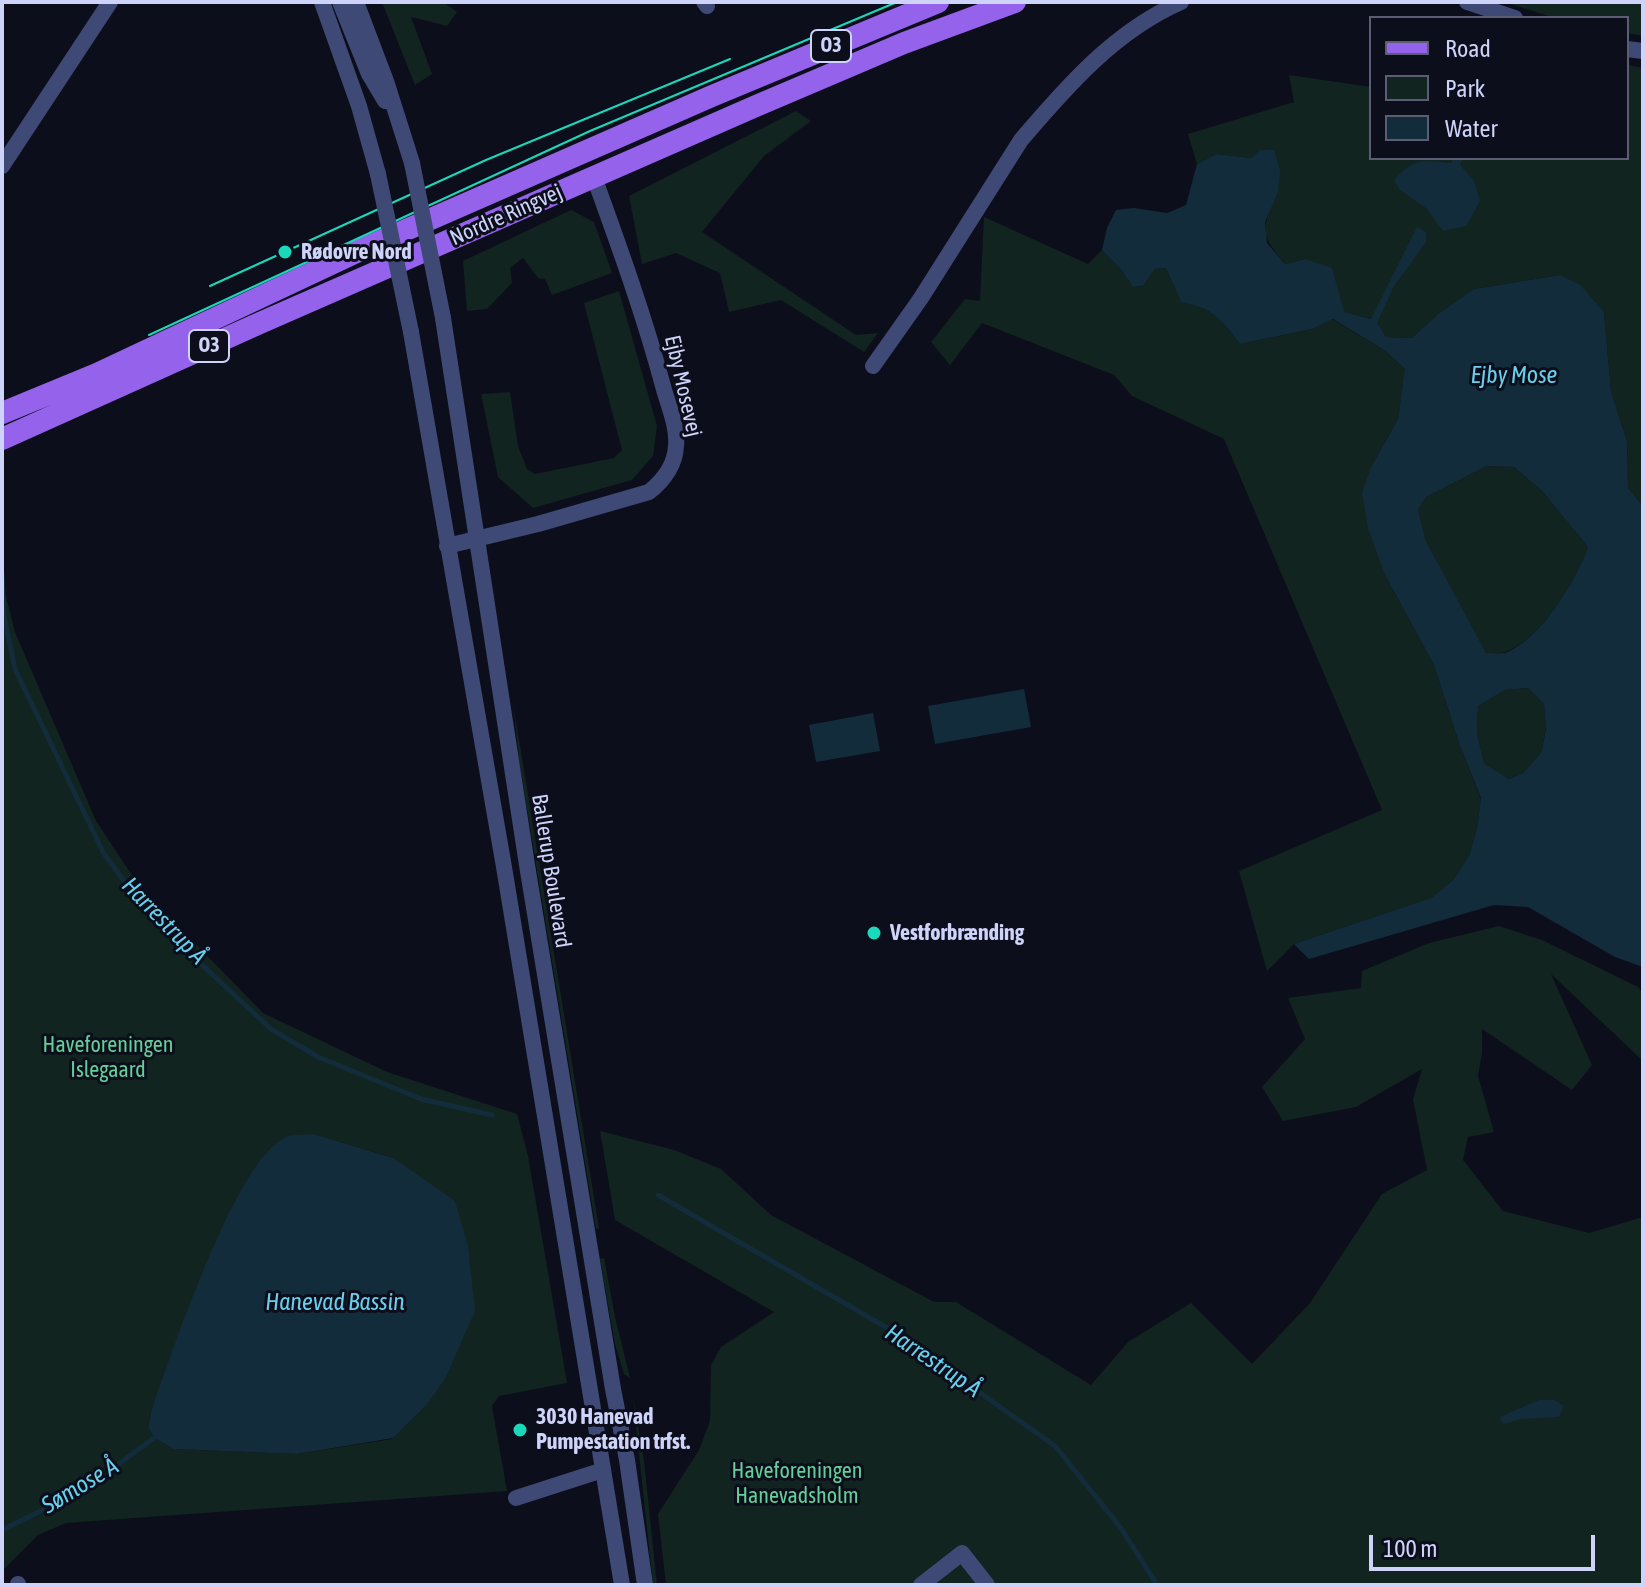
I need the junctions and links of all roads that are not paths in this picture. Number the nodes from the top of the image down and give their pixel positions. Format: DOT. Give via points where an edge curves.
graph roads {
  1 [pos="110,2"];
  2 [pos="322,2"];
  3 [pos="340,2"];
  4 [pos="356,2"];
  5 [pos="938,2"];
  6 [pos="1015,2"];
  7 [pos="1181,2"];
  8 [pos="1467,2"];
  9 [pos="1509,16"];
  10 [pos="400,126"];
  11 [pos="2,166"];
  12 [pos="594,177"];
  13 [pos="873,366"];
  14 [pos="2,413"];
  15 [pos="2,439"];
  16 [pos="477,539"];
  17 [pos="447,546"];
  18 [pos="603,1470"];
  19 [pos="516,1498"];
  20 [pos="622,1585"];
  21 [pos="645,1585"];
  22 [pos="921,1585"];
  23 [pos="987,1585"];
  1 -- 11 [label="street"];
  2 -- 17 [label="street, Ballerup Boulevard, bridge" via="378,174"];
  3 -- 10 [label="street" via="369,74"];
  4 -- 10 [label="street"];
  5 -- 14 [label="main road, Nordre Ringvej / O3" via="712,96"];
  6 -- 12 [label="main road, Nordre Ringvej / O3" via="904,43"];
  7 -- 13 [label="street" via="1124,36 1075,77 1021,140"];
  8 -- 9 [label="street"];
  10 -- 16 [label="street, Ballerup Boulevard, bridge" via="443,318"];
  12 -- 15 [label="main road, Nordre Ringvej / O3"];
  12 -- 16 [label="street, Ejby Mosevej" via="652,343 676,446 670,469 649,492"];
  16 -- 17 [label="street, Ejby Mosevej"];
  16 -- 21 [label="street, Ballerup Boulevard"];
  17 -- 18 [label="street, Ballerup Boulevard"];
  18 -- 19 [label="street"];
  18 -- 20 [label="street, Ballerup Boulevard"];
  22 -- 23 [label="street" via="962,1553"];
}
